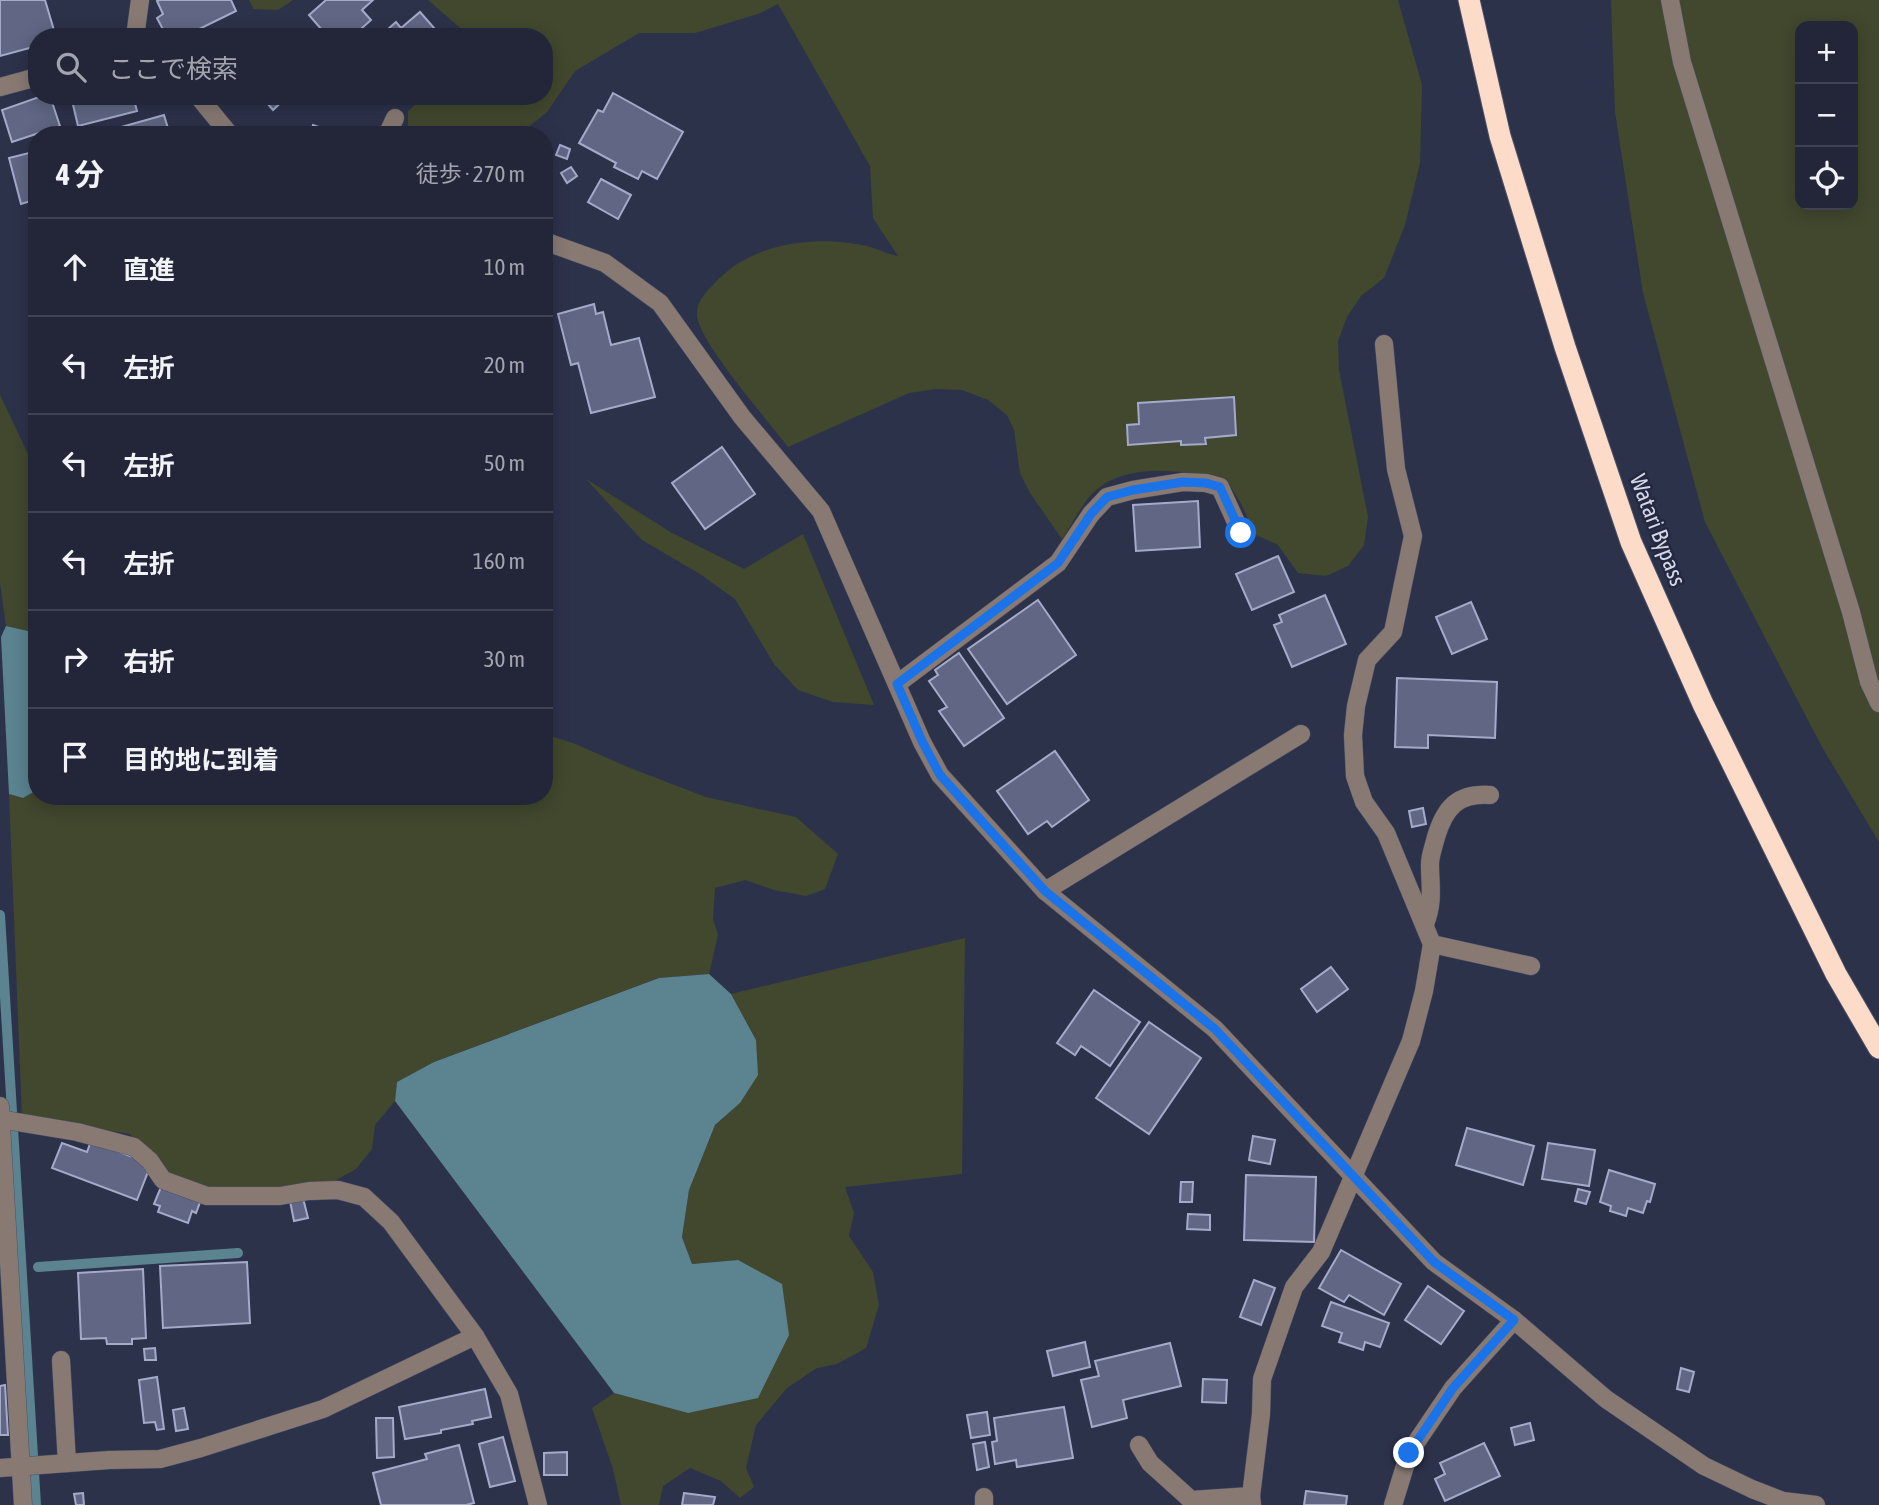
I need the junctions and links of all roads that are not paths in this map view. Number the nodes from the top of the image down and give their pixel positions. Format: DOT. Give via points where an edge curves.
graph roads {
  1 [pos="140,0"];
  2 [pos="1469,0"];
  3 [pos="1670,0"];
  4 [pos="136,28"];
  5 [pos="28,80"];
  6 [pos="0,88"];
  7 [pos="205,105"];
  8 [pos="223,126"];
  9 [pos="553,244"];
  10 [pos="1384,344"];
  11 [pos="1241,533"];
  12 [pos="897,684"];
  13 [pos="1879,703"];
  14 [pos="1301,734"];
  15 [pos="1490,796"];
  16 [pos="1045,891"];
  17 [pos="1425,924"];
  18 [pos="1432,944"];
  19 [pos="1531,966"];
  20 [pos="1879,1048"];
  21 [pos="0,1106"];
  22 [pos="0,1119"];
  23 [pos="1354,1178"];
  24 [pos="1514,1320"];
  25 [pos="475,1336"];
  26 [pos="61,1360"];
  27 [pos="1139,1446"];
  28 [pos="67,1463"];
  29 [pos="20,1467"];
  30 [pos="0,1468"];
  31 [pos="1252,1500"];
  32 [pos="23,1505"];
  33 [pos="538,1505"];
  34 [pos="1393,1505"];
  35 [pos="1816,1505"];
  1 -- 4 [label="street"];
  2 -- 20 [label="highway, Watari Bypass" via="1500,136 1631,542 1703,704 1836,974"];
  3 -- 13 [label="street" via="1682,62"];
  5 -- 6 [label="street"];
  7 -- 8 [label="street"];
  9 -- 12 [label="street" via="605,263 660,303 742,417 821,510"];
  10 -- 17 [label="street" via="1396,469 1413,536 1393,632 1367,660 1353,735 1355,776 1364,802 1386,833"];
  11 -- 12 [label="street" via="1220,487 1206,483 1170,484 1107,497 1058,563"];
  12 -- 16 [label="street" via="940,775"];
  14 -- 16 [label="street"];
  15 -- 17 [label="street" via="1472,794 1456,802 1441,821 1430,861 1432,907"];
  16 -- 23 [label="street" via="1215,1029"];
  17 -- 18 [label="street"];
  18 -- 19 [label="street"];
  18 -- 23 [label="street" via="1411,1041"];
  21 -- 22 [label="street"];
  22 -- 25 [label="street" via="134,1147 163,1180 208,1196 338,1190 364,1197 391,1222"];
  22 -- 29 [label="street"];
  23 -- 24 [label="street" via="1434,1262"];
  23 -- 31 [label="street" via="1321,1252 1294,1287 1262,1379"];
  24 -- 34 [label="street" via="1453,1388 1409,1453"];
  24 -- 35 [label="street" via="1606,1399 1704,1466 1783,1500"];
  25 -- 28 [label="street" via="323,1409 201,1448 160,1459"];
  25 -- 33 [label="street" via="509,1394"];
  26 -- 28 [label="street"];
  27 -- 31 [label="street" via="1150,1463 1191,1500"];
  28 -- 29 [label="street"];
  29 -- 30 [label="street"];
  29 -- 32 [label="street"];
}
